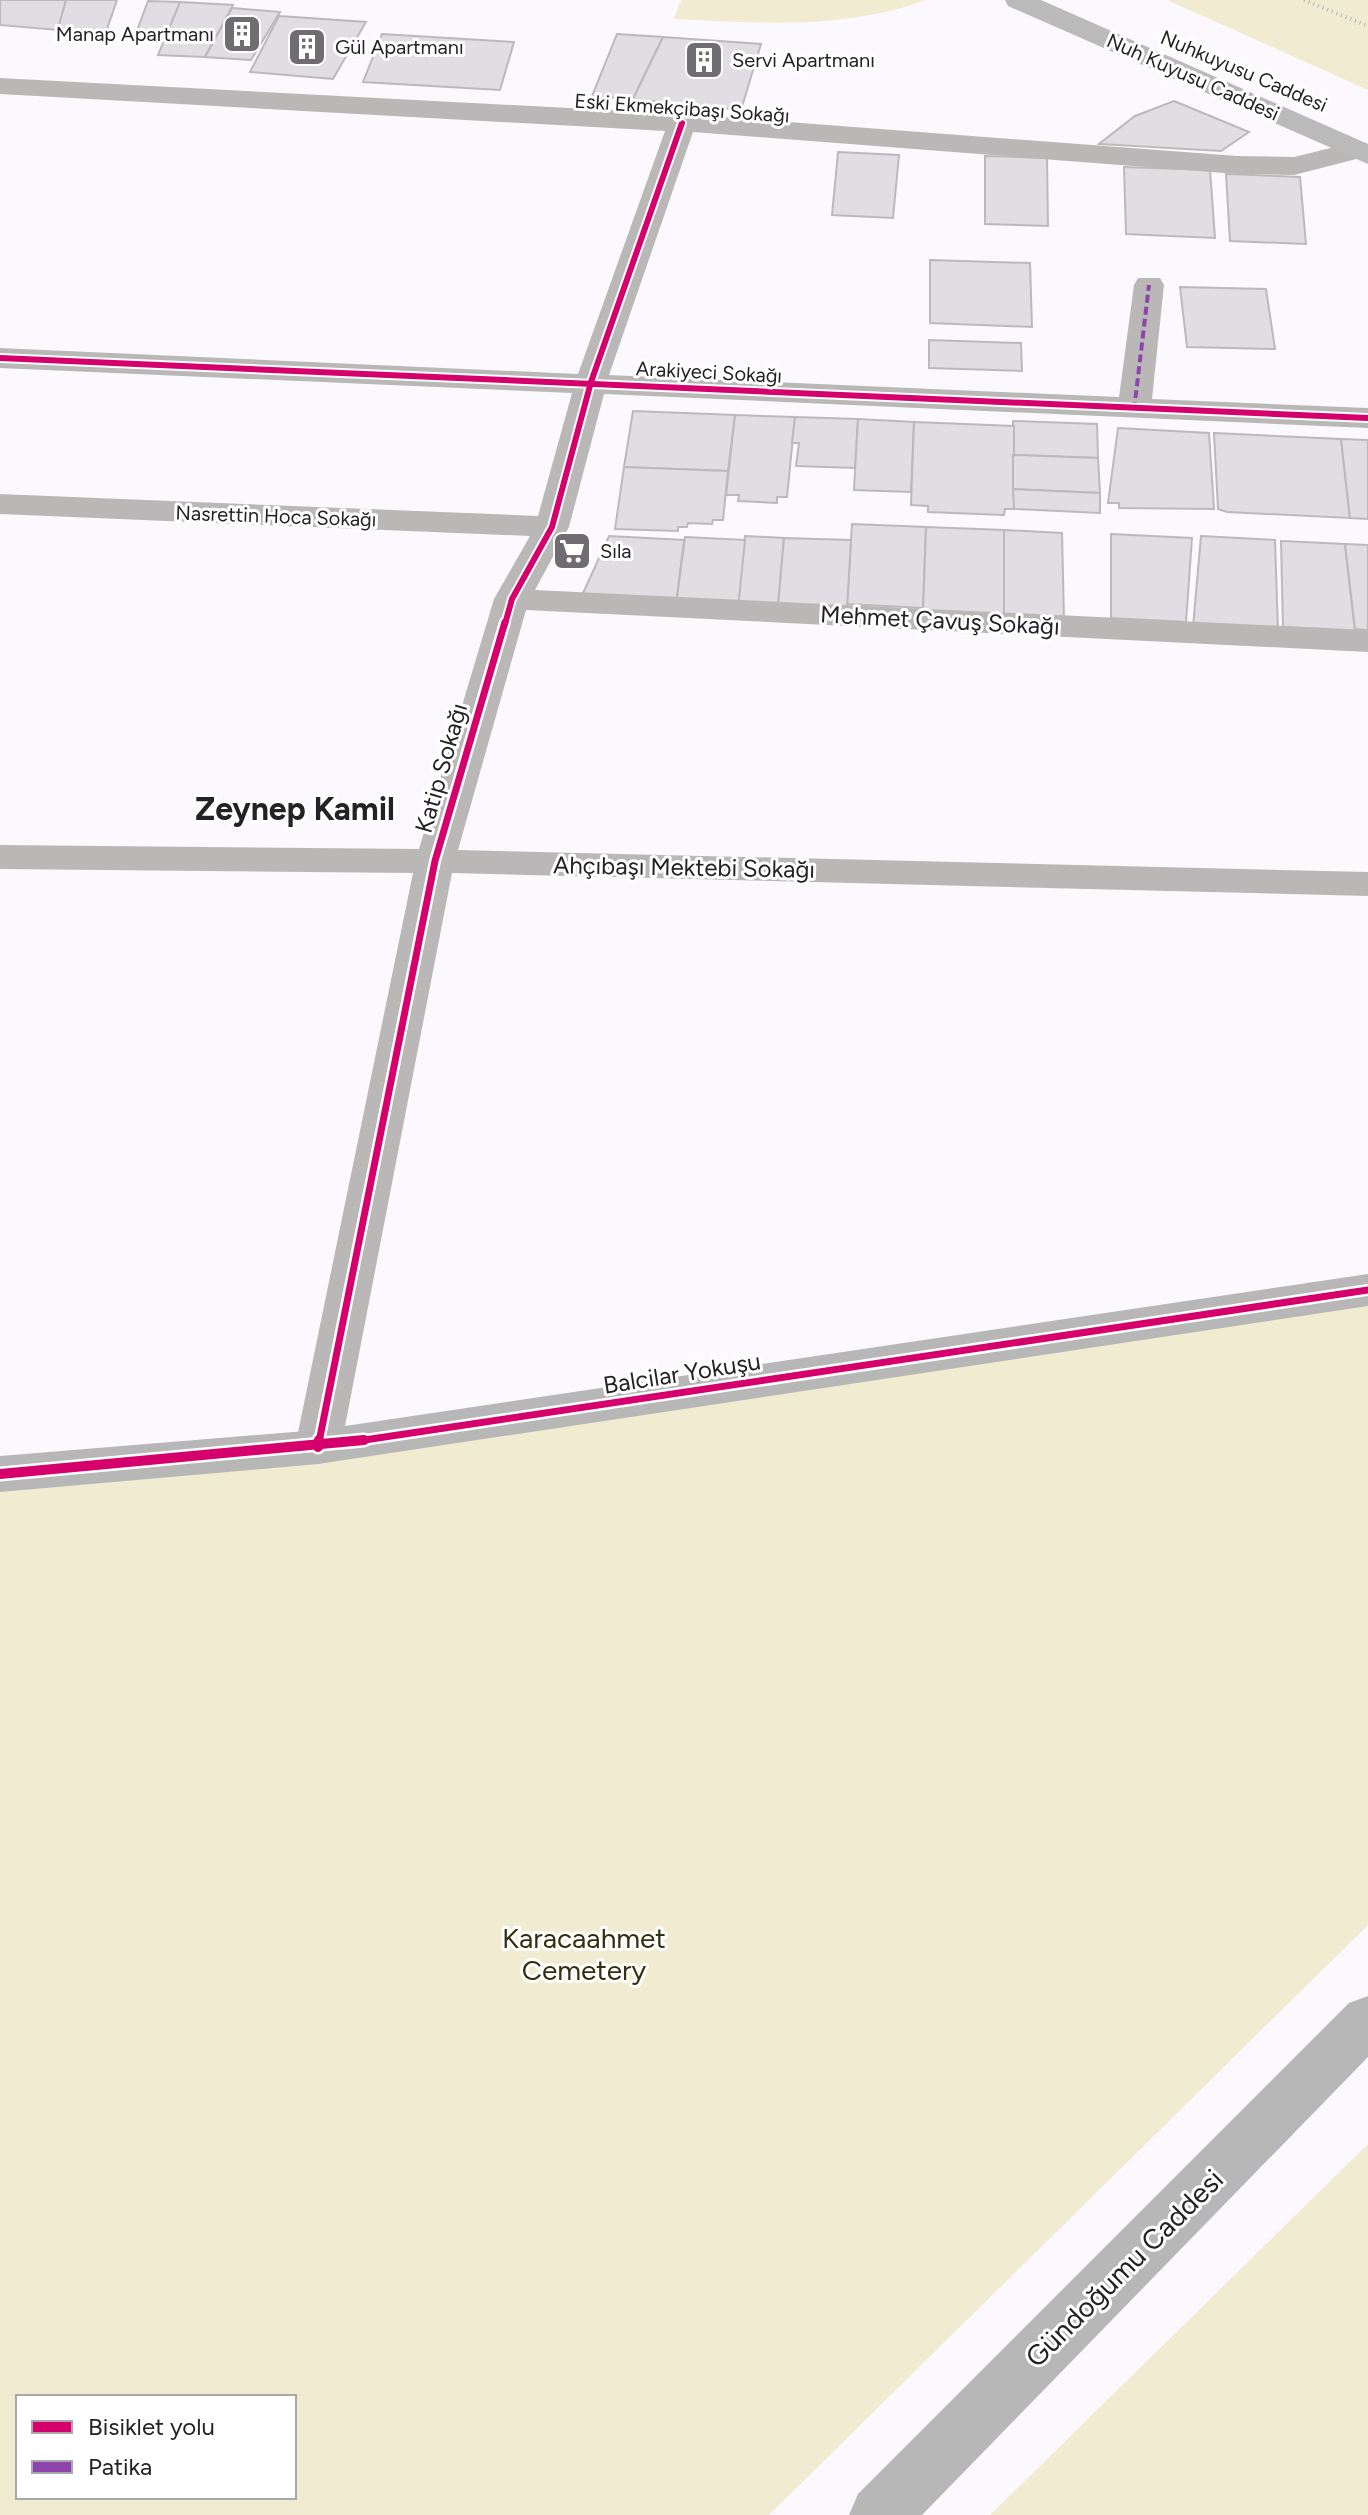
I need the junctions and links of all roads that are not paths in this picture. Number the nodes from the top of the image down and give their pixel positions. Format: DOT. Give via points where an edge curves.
graph roads {
  1 [pos="1018,0"];
  2 [pos="1077,0"];
  3 [pos="1251,74"];
  4 [pos="0,86"];
  5 [pos="682,123"];
  6 [pos="1363,153"];
  7 [pos="1149,285"];
  8 [pos="0,358"];
  9 [pos="591,382"];
  10 [pos="1134,410"];
  11 [pos="1368,418"];
  12 [pos="0,504"];
  13 [pos="552,527"];
  14 [pos="512,599"];
  15 [pos="1368,641"];
  16 [pos="0,857"];
  17 [pos="435,861"];
  18 [pos="1368,884"];
  19 [pos="1368,1290"];
  20 [pos="318,1447"];
  21 [pos="0,1474"];
  22 [pos="1368,2020"];
  23 [pos="880,2515"];
  1 -- 6 [label="main road, Nuh Kuyusu Caddesi"];
  2 -- 3 [label="main road, Nuhkuyusu Caddesi"];
  4 -- 5 [label="street, Eski Ekmekçibaşı Sokağı"];
  5 -- 6 [label="street, Eski Ekmekçibaşı Sokağı" via="1237,165 1294,166"];
  5 -- 9 [label="street, Katip Sokağı"];
  7 -- 10 [label="street"];
  8 -- 9 [label="street, Arakiyeci Sokağı"];
  9 -- 10 [label="street, Arakiyeci Sokağı"];
  9 -- 13 [label="street, Katip Sokağı"];
  10 -- 11 [label="street, Arakiyeci Sokağı"];
  12 -- 13 [label="street, Nasrettin Hoca Sokağı"];
  13 -- 14 [label="street, Katip Sokağı"];
  14 -- 15 [label="street, Mehmet Çavuş Sokağı"];
  14 -- 17 [label="street, Katip Sokağı"];
  16 -- 17 [label="street, Ahçıbaşı Mektebi Sokağı"];
  17 -- 18 [label="street, Ahçıbaşı Mektebi Sokağı"];
  17 -- 20 [label="street, Katip Sokağı"];
  19 -- 20 [label="street, Balcilar Yokuşu"];
  20 -- 21 [label="street, Balcilar Yokuşu"];
  22 -- 23 [label="street, Gündoğumu Caddesi"];
}
